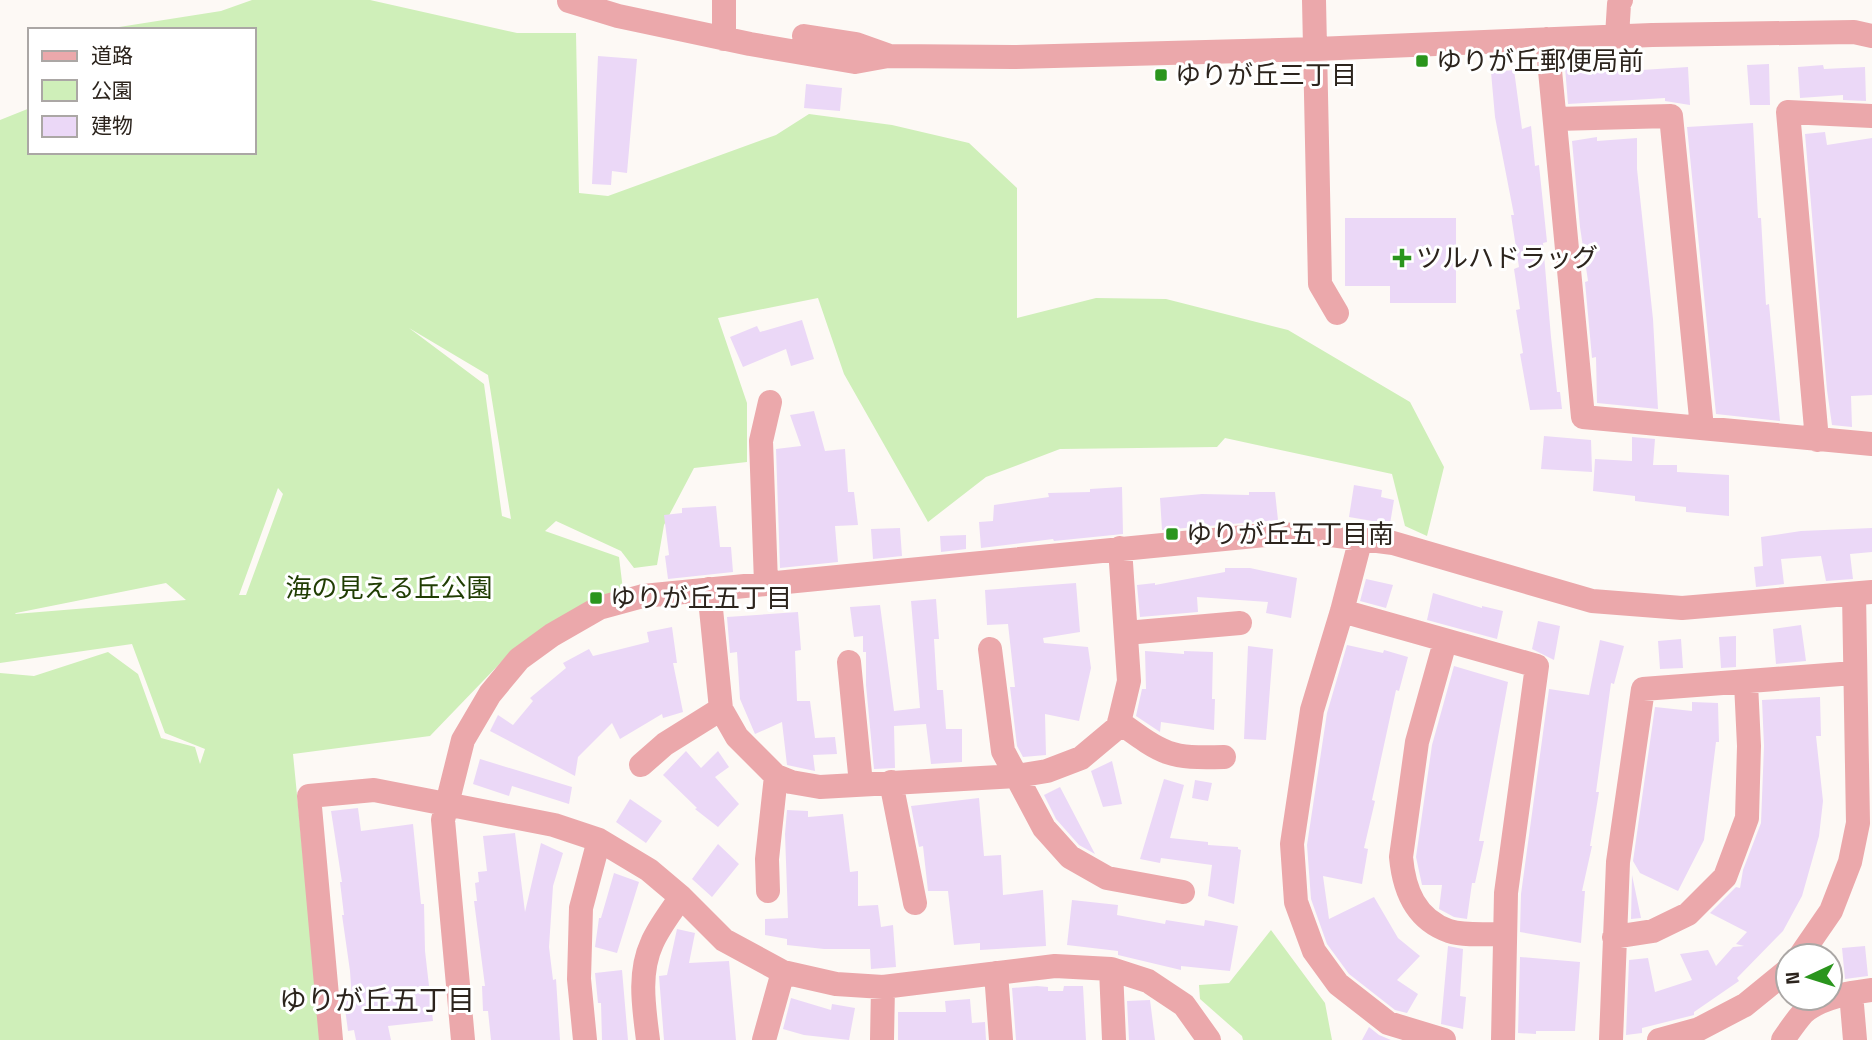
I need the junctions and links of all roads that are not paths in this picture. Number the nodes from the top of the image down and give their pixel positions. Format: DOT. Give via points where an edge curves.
graph roads {
  1 [pos="567,0"];
  2 [pos="1314,0"];
  3 [pos="1621,0"];
  4 [pos="724,20"];
  5 [pos="1617,36"];
  6 [pos="1872,36"];
  7 [pos="1547,39"];
  8 [pos="1316,49"];
  9 [pos="1872,116"];
  10 [pos="1556,119"];
  11 [pos="1338,313"];
  12 [pos="770,402"];
  13 [pos="1702,428"];
  14 [pos="1817,440"];
  15 [pos="1872,444"];
  16 [pos="1361,538"];
  17 [pos="1120,548"];
  18 [pos="766,583"];
  19 [pos="709,589"];
  20 [pos="1863,593"];
  21 [pos="1342,611"];
  22 [pos="1240,623"];
  23 [pos="1126,633"];
  24 [pos="1445,642"];
  25 [pos="990,649"];
  26 [pos="849,662"];
  27 [pos="1854,673"];
  28 [pos="1746,683"];
  29 [pos="721,709"];
  30 [pos="1119,722"];
  31 [pos="1224,757"];
  32 [pos="641,765"];
  33 [pos="776,776"];
  34 [pos="1017,776"];
  35 [pos="891,782"];
  36 [pos="861,784"];
  37 [pos="446,805"];
  38 [pos="599,841"];
  39 [pos="768,891"];
  40 [pos="1183,892"];
  41 [pos="681,897"];
  42 [pos="915,903"];
  43 [pos="1504,934"];
  44 [pos="1614,937"];
  45 [pos="1810,942"];
  46 [pos="1111,969"];
  47 [pos="783,972"];
  48 [pos="996,973"];
  49 [pos="1774,981"];
  50 [pos="883,987"];
  51 [pos="1862,991"];
  52 [pos="331,1040"];
  53 [pos="463,1040"];
  54 [pos="585,1040"];
  55 [pos="648,1040"];
  56 [pos="764,1040"];
  57 [pos="882,1040"];
  58 [pos="1001,1040"];
  59 [pos="1114,1040"];
  60 [pos="1209,1040"];
  61 [pos="1444,1040"];
  62 [pos="1503,1040"];
  63 [pos="1611,1040"];
  64 [pos="1659,1040"];
  65 [pos="1783,1040"];
  66 [pos="1856,1040"];
  1 -- 4 [label="street" via="618,16"];
  2 -- 8 [label="street"];
  3 -- 5 [label="street"];
  4 -- 8 [label="street" via="856,44 888,55"];
  5 -- 6 [label="street" via="1854,32"];
  5 -- 7 [label="street"];
  7 -- 8 [label="street"];
  7 -- 10 [label="street"];
  8 -- 11 [label="street" via="1320,284"];
  9 -- 14 [label="street" via="1788,112"];
  10 -- 13 [label="street" via="1583,416"];
  10 -- 13 [label="street" via="1671,116"];
  12 -- 18 [label="street" via="761,441"];
  13 -- 14 [label="street"];
  14 -- 15 [label="street"];
  16 -- 17 [label="street" via="1265,535"];
  16 -- 20 [label="street" via="1393,543 1592,601 1682,608"];
  16 -- 21 [label="street"];
  17 -- 18 [label="street"];
  17 -- 23 [label="street"];
  18 -- 19 [label="street"];
  19 -- 29 [label="street"];
  19 -- 37 [label="street" via="643,596 599,608 519,659 463,740"];
  20 -- 27 [label="street"];
  21 -- 24 [label="street"];
  21 -- 61 [label="street" via="1312,710 1292,844 1296,902 1314,951 1338,984 1388,1023"];
  22 -- 23 [label="street"];
  23 -- 30 [label="street" via="1129,681"];
  24 -- 43 [label="street" via="1537,666"];
  24 -- 43 [label="street" via="1417,742 1402,876 1409,898 1423,916 1448,930"];
  25 -- 34 [label="street" via="1003,751"];
  26 -- 36 [label="street"];
  27 -- 28 [label="street"];
  27 -- 45 [label="street" via="1858,823 1850,862 1831,911"];
  28 -- 44 [label="street" via="1748,818 1725,877 1688,914 1653,931"];
  28 -- 44 [label="street" via="1643,689 1618,862"];
  29 -- 32 [label="street"];
  29 -- 33 [label="street" via="737,737"];
  30 -- 31 [label="street" via="1169,755"];
  30 -- 34 [label="street" via="1080,758"];
  33 -- 36 [label="street" via="820,786"];
  33 -- 39 [label="street"];
  34 -- 35 [label="street"];
  34 -- 40 [label="street" via="1044,828 1070,857 1107,878"];
  35 -- 36 [label="street"];
  35 -- 42 [label="street"];
  37 -- 38 [label="street" via="554,825"];
  37 -- 52 [label="street" via="374,790 309,796"];
  37 -- 53 [label="street" via="443,820"];
  38 -- 41 [label="street" via="649,870"];
  38 -- 54 [label="street" via="580,908 579,979"];
  41 -- 47 [label="street" via="724,940"];
  41 -- 55 [label="street" via="652,943 645,965"];
  43 -- 62 [label="street"];
  44 -- 63 [label="street"];
  46 -- 48 [label="street" via="1055,966"];
  46 -- 59 [label="street"];
  46 -- 60 [label="street" via="1148,981 1184,1005"];
  47 -- 50 [label="street" via="836,984"];
  47 -- 56 [label="street"];
  48 -- 50 [label="street"];
  48 -- 58 [label="street"];
  49 -- 64 [label="street" via="1745,1005 1699,1029"];
  50 -- 57 [label="street"];
  51 -- 65 [label="street" via="1819,1003 1804,1013"];
  51 -- 66 [label="street"];
}
